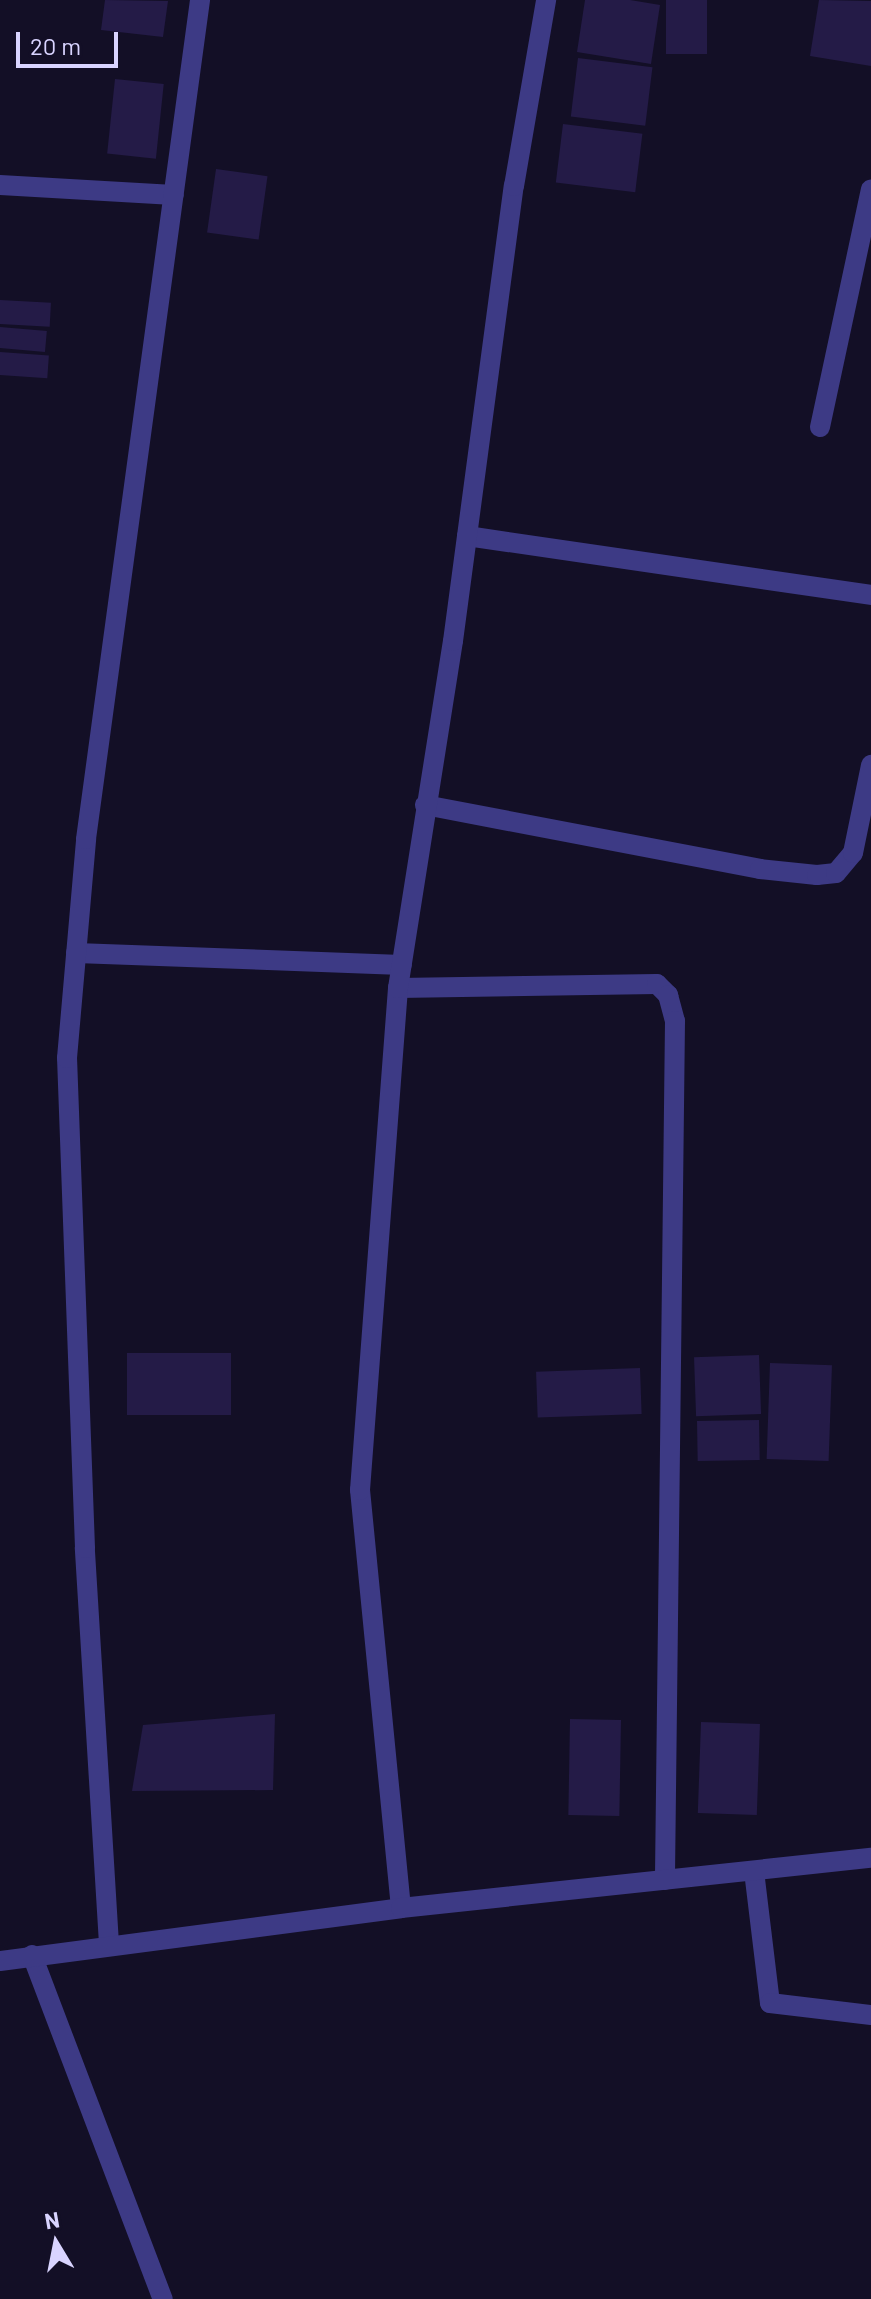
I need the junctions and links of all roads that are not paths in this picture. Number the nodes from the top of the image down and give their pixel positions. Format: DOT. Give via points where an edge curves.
graph roads {
  1 [pos="200,0"];
  2 [pos="546,0"];
  3 [pos="0,185"];
  4 [pos="871,189"];
  5 [pos="174,195"];
  6 [pos="820,427"];
  7 [pos="467,536"];
  8 [pos="871,595"];
  9 [pos="871,765"];
  10 [pos="425,805"];
  11 [pos="76,953"];
  12 [pos="402,965"];
  13 [pos="398,988"];
  14 [pos="871,1858"];
  15 [pos="754,1871"];
  16 [pos="665,1880"];
  17 [pos="401,1908"];
  18 [pos="109,1944"];
  19 [pos="32,1955"];
  20 [pos="0,1961"];
  21 [pos="871,2015"];
  22 [pos="163,2299"];
  1 -- 5 [label="street"];
  2 -- 7 [label="street" via="514,186"];
  3 -- 5 [label="street"];
  4 -- 6 [label="street"];
  5 -- 11 [label="street" via="86,839"];
  7 -- 8 [label="street"];
  7 -- 10 [label="street"];
  9 -- 10 [label="street" via="853,853 836,873 817,875 760,869"];
  10 -- 12 [label="street"];
  11 -- 12 [label="street"];
  11 -- 18 [label="street" via="67,1058 85,1548"];
  12 -- 13 [label="street"];
  13 -- 16 [label="street" via="657,984 668,995 675,1021"];
  13 -- 17 [label="street" via="360,1490"];
  14 -- 15 [label="street"];
  15 -- 16 [label="street"];
  15 -- 21 [label="street" via="770,2003"];
  16 -- 17 [label="street"];
  17 -- 18 [label="street"];
  18 -- 19 [label="street"];
  19 -- 20 [label="street"];
  19 -- 22 [label="street"];
}
